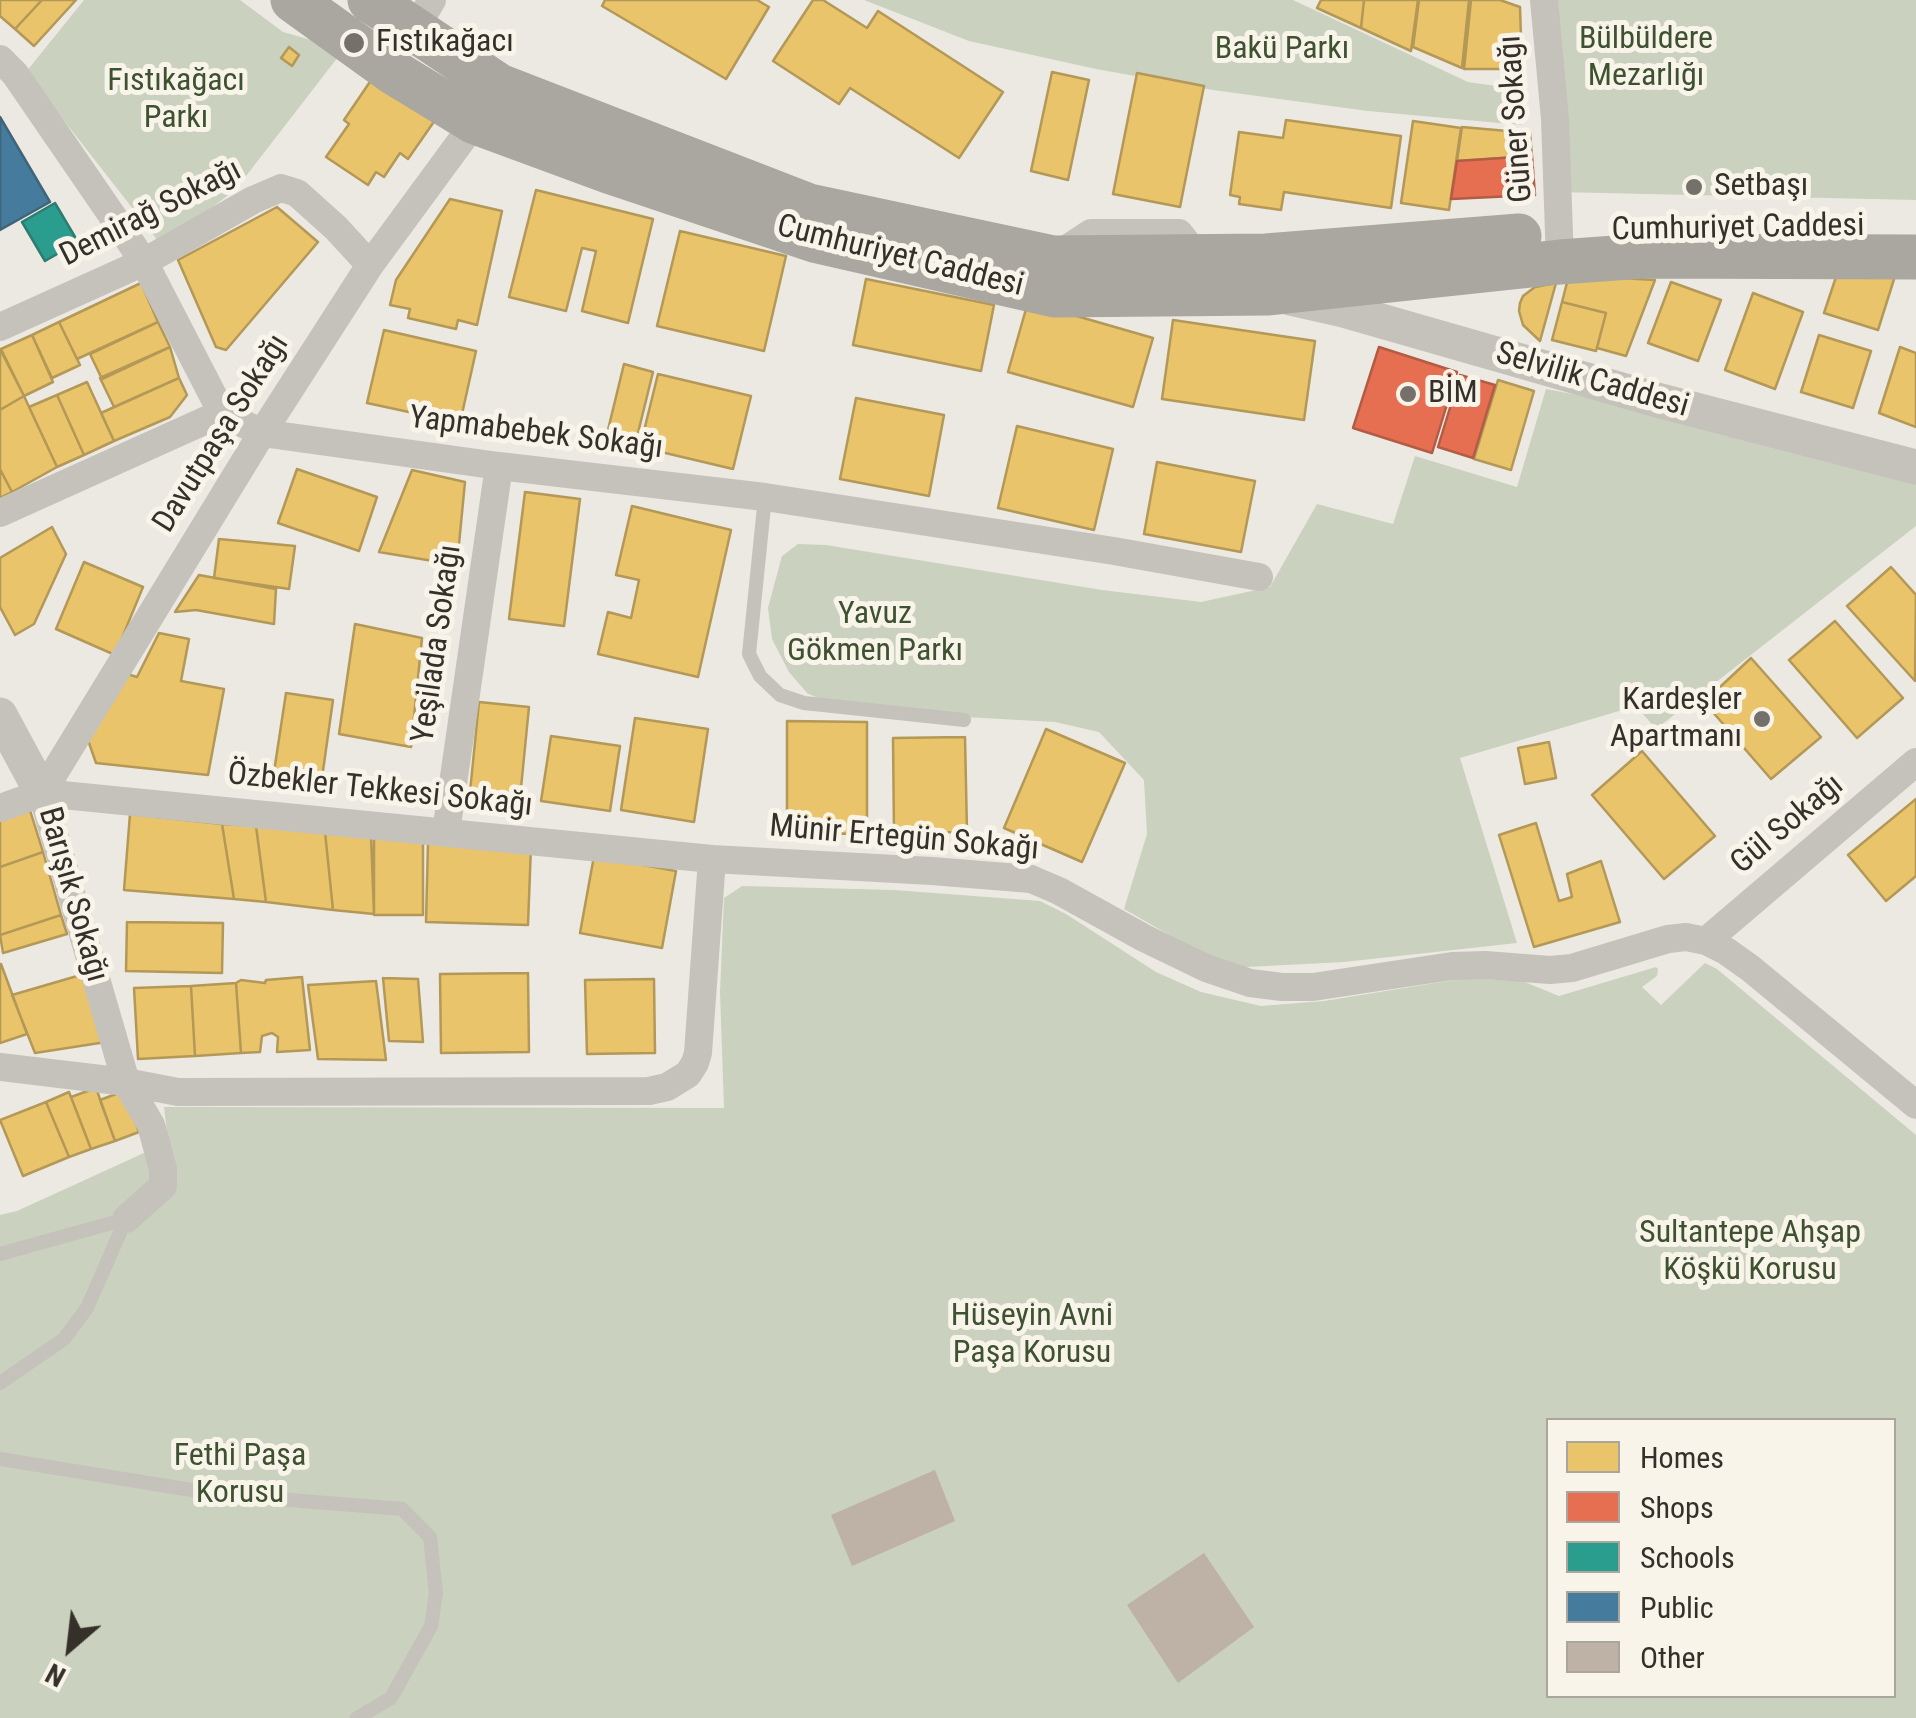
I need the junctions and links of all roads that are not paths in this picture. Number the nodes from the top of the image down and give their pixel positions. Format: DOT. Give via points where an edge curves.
graph roads {
  1 [pos="293,0"];
  2 [pos="370,0"];
  3 [pos="1544,0"];
  4 [pos="423,15"];
  5 [pos="0,59"];
  6 [pos="474,122"];
  7 [pos="1916,228"];
  8 [pos="1559,247"];
  9 [pos="1916,257"];
  10 [pos="144,262"];
  11 [pos="370,264"];
  12 [pos="1269,293"];
  13 [pos="0,327"];
  14 [pos="222,413"];
  15 [pos="262,432"];
  16 [pos="498,466"];
  17 [pos="1916,467"];
  18 [pos="765,497"];
  19 [pos="0,514"];
  20 [pos="1259,577"];
  21 [pos="0,715"];
  22 [pos="964,720"];
  23 [pos="1916,762"];
  24 [pos="42,793"];
  25 [pos="0,808"];
  26 [pos="446,832"];
  27 [pos="712,859"];
  28 [pos="1706,941"];
  29 [pos="0,1068"];
  30 [pos="126,1082"];
  31 [pos="1916,1105"];
  32 [pos="126,1219"];
  33 [pos="0,1254"];
  34 [pos="0,1384"];
  35 [pos="0,1459"];
  36 [pos="357,1718"];
  1 -- 6 [label="main road, Cumhuriyet Caddesi"];
  2 -- 4 [label="main road, Cumhuriyet Caddesi"];
  3 -- 8 [label="street, Güner Sokağı"];
  4 -- 8 [label="main road, Cumhuriyet Caddesi" via="499,86 808,206 1052,258"];
  5 -- 10 [label="street"];
  6 -- 11 [label="street, Davutpaşa Sokağı"];
  6 -- 12 [label="main road, Cumhuriyet Caddesi" via="814,240 1055,295"];
  7 -- 8 [label="main road, Cumhuriyet Caddesi" via="1665,226"];
  8 -- 9 [label="main road, Cumhuriyet Caddesi" via="1642,256"];
  8 -- 12 [label="main road, Cumhuriyet Caddesi"];
  10 -- 11 [label="street, Demirağ Sokağı" via="281,188 297,193"];
  10 -- 13 [label="street, Demirağ Sokağı"];
  10 -- 14 [label="street"];
  11 -- 15 [label="street, Davutpaşa Sokağı"];
  12 -- 17 [label="street, Selvilik Caddesi"];
  14 -- 15 [label="street, Yapmabebek Sokağı"];
  14 -- 19 [label="street"];
  15 -- 16 [label="street, Yapmabebek Sokağı"];
  15 -- 24 [label="street, Davutpaşa Sokağı"];
  16 -- 18 [label="street, Yapmabebek Sokağı"];
  16 -- 26 [label="street, Yeşilada Sokağı"];
  18 -- 20 [label="street, Yapmabebek Sokağı"];
  18 -- 22 [label="lane" via="749,654 760,676 780,695 804,703"];
  21 -- 24 [label="street, Barışık Sokağı"];
  23 -- 28 [label="street, Gül Sokağı"];
  24 -- 25 [label="street"];
  24 -- 26 [label="street, Özbekler Tekkesi Sokağı"];
  24 -- 30 [label="street, Barışık Sokağı"];
  26 -- 27 [label="street, Özbekler Tekkesi Sokağı"];
  27 -- 28 [label="street, Münir Ertegün Sokağı" via="1031,879 1206,968 1282,987 1452,966 1572,968 1668,940"];
  27 -- 30 [label="street" via="698,1053 688,1074 667,1087 178,1092"];
  28 -- 31 [label="street" via="1750,968"];
  29 -- 30 [label="street"];
  30 -- 32 [label="street, Barışık Sokağı" via="151,1125 163,1186"];
  32 -- 33 [label="lane"];
  32 -- 34 [label="lane" via="87,1308 64,1338"];
  35 -- 36 [label="lane" via="216,1494 402,1509 430,1537 436,1594 431,1626 392,1698"];
}
